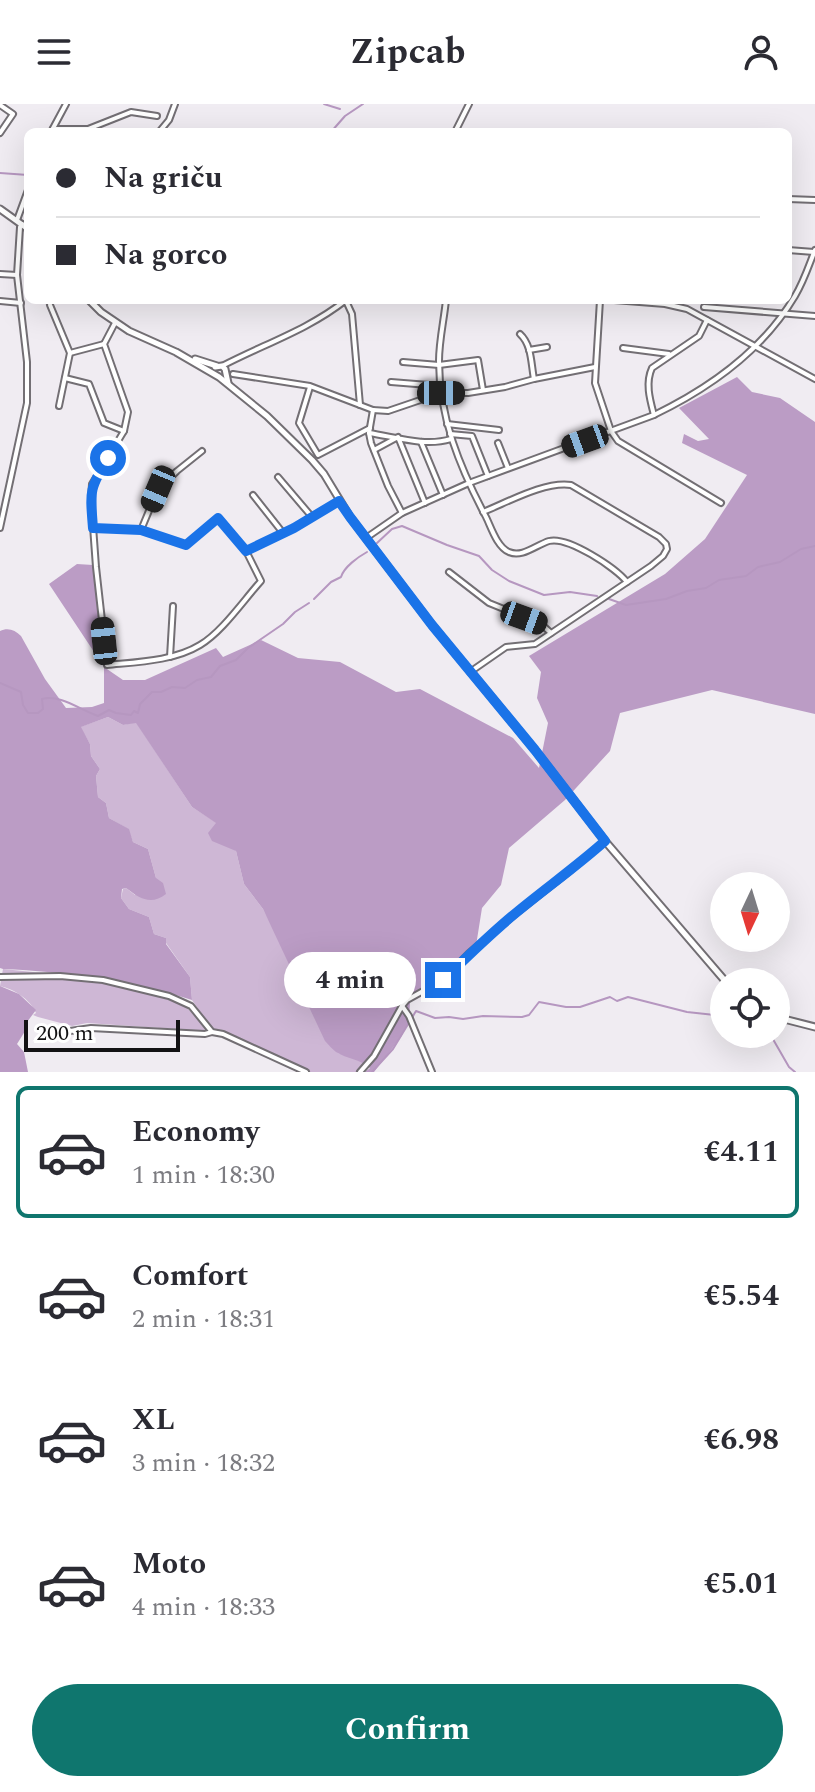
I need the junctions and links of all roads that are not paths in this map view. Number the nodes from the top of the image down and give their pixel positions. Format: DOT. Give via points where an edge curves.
graph roads {
  1 [pos="66,104"];
  2 [pos="175,104"];
  3 [pos="469,104"];
  4 [pos="0,105"];
  5 [pos="157,116"];
  6 [pos="54,128"];
  7 [pos="91,128"];
  8 [pos="162,128"];
  9 [pos="457,128"];
  10 [pos="0,133"];
  11 [pos="792,199"];
  12 [pos="815,200"];
  13 [pos="24,204"];
  14 [pos="0,209"];
  15 [pos="19,222"];
  16 [pos="24,226"];
  17 [pos="792,250"];
  18 [pos="815,251"];
  19 [pos="0,274"];
  20 [pos="17,275"];
  21 [pos="792,300"];
  22 [pos="0,301"];
  23 [pos="21,303"];
  24 [pos="94,304"];
  25 [pos="340,304"];
  26 [pos="348,304"];
  27 [pos="446,304"];
  28 [pos="600,304"];
  29 [pos="655,304"];
  30 [pos="790,304"];
  31 [pos="50,305"];
  32 [pos="704,307"];
  33 [pos="784,313"];
  34 [pos="815,316"];
  35 [pos="707,320"];
  36 [pos="115,323"];
  37 [pos="520,334"];
  38 [pos="104,344"];
  39 [pos="756,346"];
  40 [pos="547,347"];
  41 [pos="623,348"];
  42 [pos="529,350"];
  43 [pos="70,353"];
  44 [pos="671,354"];
  45 [pos="403,362"];
  46 [pos="439,365"];
  47 [pos="595,367"];
  48 [pos="220,372"];
  49 [pos="233,374"];
  50 [pos="65,378"];
  51 [pos="534,379"];
  52 [pos="815,379"];
  53 [pos="391,382"];
  54 [pos="310,386"];
  55 [pos="441,386"];
  56 [pos="483,390"];
  57 [pos="441,393"];
  58 [pos="360,405"];
  59 [pos="59,406"];
  60 [pos="373,410"];
  61 [pos="654,415"];
  62 [pos="447,424"];
  63 [pos="369,430"];
  64 [pos="499,430"];
  65 [pos="124,431"];
  66 [pos="611,431"];
  67 [pos="450,436"];
  68 [pos="398,437"];
  69 [pos="420,441"];
  70 [pos="498,443"];
  71 [pos="374,450"];
  72 [pos="202,451"];
  73 [pos="508,468"];
  74 [pos="488,476"];
  75 [pos="278,477"];
  76 [pos="469,483"];
  77 [pos="253,495"];
  78 [pos="443,495"];
  79 [pos="339,501"];
  80 [pos="425,503"];
  81 [pos="721,503"];
  82 [pos="483,512"];
  83 [pos="402,513"];
  84 [pos="312,517"];
  85 [pos="0,528"];
  86 [pos="93,528"];
  87 [pos="141,530"];
  88 [pos="283,533"];
  89 [pos="366,538"];
  90 [pos="246,551"];
  91 [pos="449,572"];
  92 [pos="627,582"];
  93 [pos="173,606"];
  94 [pos="551,633"];
  95 [pos="170,657"];
  96 [pos="470,672"];
  97 [pos="605,841"];
  98 [pos="714,968"];
  99 [pos="0,977"];
  100 [pos="402,1006"];
  101 [pos="790,1021"];
  102 [pos="815,1027"];
  103 [pos="70,1031"];
  104 [pos="212,1032"];
  105 [pos="306,1072"];
  106 [pos="360,1072"];
  107 [pos="432,1072"];
  1 -- 6 [label="street"];
  2 -- 8 [label="street"];
  3 -- 9 [label="street"];
  4 -- 10 [label="street" via="13,114"];
  5 -- 7 [label="street" via="131,112"];
  11 -- 12 [label="street"];
  13 -- 15 [label="street"];
  14 -- 15 [label="street"];
  15 -- 16 [label="street"];
  15 -- 20 [label="street"];
  17 -- 18 [label="street"];
  18 -- 21 [label="street"];
  19 -- 20 [label="street"];
  20 -- 23 [label="street"];
  22 -- 23 [label="street"];
  23 -- 85 [label="street" via="27,403"];
  24 -- 36 [label="street"];
  25 -- 48 [label="street"];
  26 -- 58 [label="street"];
  27 -- 46 [label="street"];
  28 -- 47 [label="street"];
  29 -- 35 [label="street" via="687,309"];
  30 -- 33 [label="street"];
  31 -- 43 [label="street"];
  32 -- 33 [label="street"];
  33 -- 34 [label="street"];
  33 -- 39 [label="street"];
  35 -- 39 [label="street"];
  35 -- 44 [label="street" via="699,336"];
  36 -- 38 [label="street"];
  36 -- 48 [label="street"];
  37 -- 42 [label="street"];
  38 -- 43 [label="street"];
  38 -- 65 [label="street" via="128,412"];
  39 -- 52 [label="street"];
  39 -- 61 [label="street" via="708,385"];
  40 -- 42 [label="street"];
  41 -- 44 [label="street"];
  42 -- 51 [label="street"];
  43 -- 50 [label="street"];
  44 -- 61 [label="street" via="649,375"];
  45 -- 46 [label="street"];
  46 -- 55 [label="street"];
  46 -- 56 [label="street" via="478,360"];
  47 -- 51 [label="street"];
  47 -- 66 [label="street"];
  48 -- 79 [label="street" via="312,460"];
  49 -- 54 [label="street"];
  50 -- 59 [label="street"];
  50 -- 65 [label="street" via="89,384 104,423"];
  51 -- 56 [label="street"];
  53 -- 55 [label="street"];
  54 -- 58 [label="street"];
  54 -- 63 [label="street" via="299,423 318,455"];
  55 -- 57 [label="street"];
  56 -- 57 [label="street"];
  57 -- 60 [label="street" via="388,411"];
  57 -- 62 [label="street"];
  58 -- 60 [label="street"];
  60 -- 63 [label="street"];
  61 -- 66 [label="street"];
  62 -- 64 [label="street"];
  62 -- 67 [label="street"];
  63 -- 68 [label="street"];
  63 -- 71 [label="street"];
  65 -- 86 [label="street" via="92,484"];
  66 -- 73 [label="street"];
  66 -- 81 [label="street" via="618,441"];
  67 -- 69 [label="street" via="439,442"];
  67 -- 74 [label="street" via="472,436"];
  67 -- 76 [label="street"];
  68 -- 69 [label="street"];
  68 -- 71 [label="street"];
  68 -- 80 [label="street"];
  69 -- 78 [label="street"];
  70 -- 73 [label="street"];
  71 -- 83 [label="street"];
  72 -- 87 [label="street" via="158,489"];
  73 -- 74 [label="street"];
  74 -- 76 [label="street"];
  75 -- 84 [label="street"];
  76 -- 78 [label="street"];
  76 -- 82 [label="street"];
  77 -- 88 [label="street"];
  78 -- 80 [label="street"];
  79 -- 84 [label="street"];
  79 -- 89 [label="street"];
  80 -- 83 [label="street"];
  82 -- 92 [label="street" via="506,551 525,552 562,541"];
  82 -- 92 [label="street" via="549,486 571,485 666,544 663,556"];
  83 -- 89 [label="street"];
  84 -- 88 [label="street"];
  86 -- 87 [label="street"];
  86 -- 95 [label="street" via="107,665"];
  87 -- 90 [label="street" via="186,545 218,518"];
  88 -- 90 [label="street"];
  89 -- 96 [label="street"];
  90 -- 95 [label="street" via="261,581 203,644"];
  91 -- 94 [label="street" via="489,603"];
  92 -- 94 [label="street"];
  93 -- 95 [label="street"];
  94 -- 96 [label="street" via="535,644 500,649"];
  96 -- 97 [label="street"];
  97 -- 98 [label="street"];
  97 -- 100 [label="street" via="443,980"];
  99 -- 104 [label="street" via="103,980 169,996 191,1006"];
  100 -- 106 [label="street"];
  100 -- 107 [label="street"];
  101 -- 102 [label="street"];
  103 -- 104 [label="street"];
  104 -- 105 [label="street"];
}
